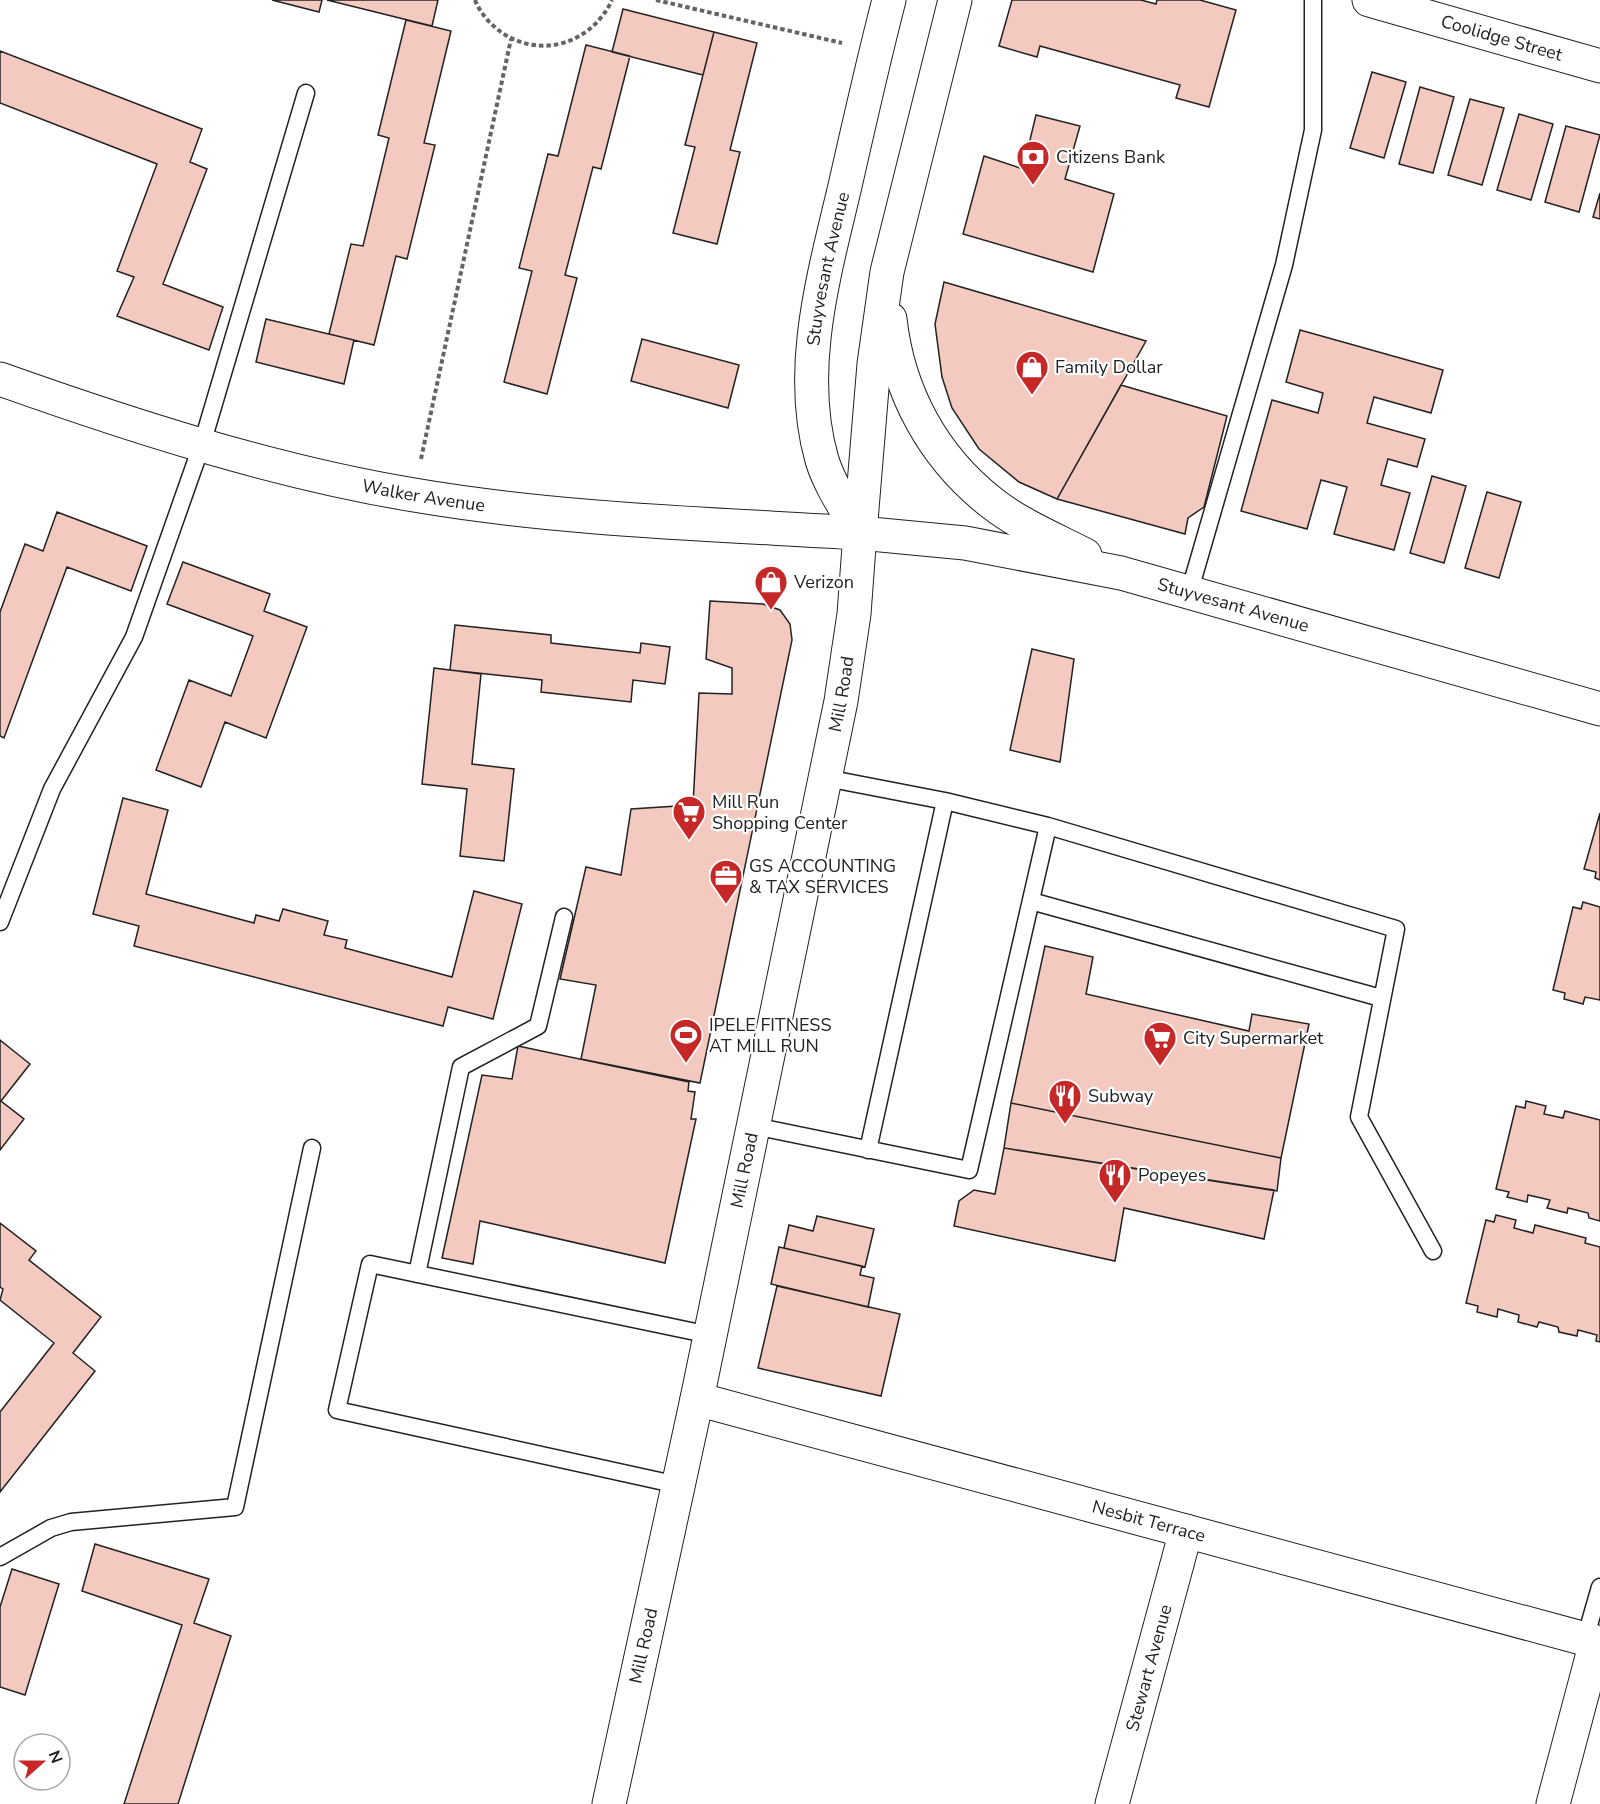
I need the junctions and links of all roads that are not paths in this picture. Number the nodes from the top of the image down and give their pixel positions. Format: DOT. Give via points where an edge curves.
graph roads {
  1 [pos="889,0"];
  2 [pos="954,0"];
  3 [pos="1313,0"];
  4 [pos="1369,0"];
  5 [pos="1600,66"];
  6 [pos="306,93"];
  7 [pos="887,272"];
  8 [pos="0,379"];
  9 [pos="202,444"];
  10 [pos="860,533"];
  11 [pos="1121,573"];
  12 [pos="1189,592"];
  13 [pos="1600,709"];
  14 [pos="826,778"];
  15 [pos="945,801"];
  16 [pos="1048,826"];
  17 [pos="1031,901"];
  18 [pos="564,917"];
  19 [pos="0,922"];
  20 [pos="1381,998"];
  21 [pos="754,1126"];
  22 [pos="312,1148"];
  23 [pos="868,1150"];
  24 [pos="1433,1251"];
  25 [pos="417,1274"];
  26 [pos="710,1335"];
  27 [pos="697,1399"];
  28 [pos="678,1485"];
  29 [pos="1186,1531"];
  30 [pos="0,1557"];
  31 [pos="1600,1587"];
  32 [pos="1594,1641"];
  33 [pos="609,1804"];
  34 [pos="1112,1804"];
  35 [pos="1552,1804"];
  1 -- 10 [label="street, Stuyvesant Avenue" via="826,267 812,360 814,412 822,461"];
  2 -- 7 [label="street"];
  3 -- 12 [label="lane" via="1313,130 1284,265"];
  4 -- 5 [label="street, Coolidge Street"];
  6 -- 9 [label="lane"];
  7 -- 10 [label="street" via="875,353"];
  7 -- 11 [label="street" via="893,349 919,418 940,452 992,504"];
  8 -- 9 [label="street, Walker Avenue"];
  9 -- 10 [label="street, Walker Avenue" via="414,495 522,510"];
  9 -- 19 [label="lane" via="134,637 52,789"];
  10 -- 11 [label="street, Stuyvesant Avenue" via="965,543"];
  10 -- 14 [label="street, Mill Road" via="849,659"];
  11 -- 12 [label="street, Stuyvesant Avenue"];
  12 -- 13 [label="street, Stuyvesant Avenue"];
  14 -- 15 [label="lane"];
  14 -- 21 [label="street, Mill Road"];
  15 -- 16 [label="lane"];
  15 -- 23 [label="lane"];
  16 -- 17 [label="lane"];
  16 -- 20 [label="lane" via="1396,928"];
  17 -- 20 [label="lane"];
  17 -- 23 [label="lane" via="969,1170"];
  18 -- 25 [label="lane" via="538,1026 461,1067"];
  20 -- 24 [label="lane" via="1359,1117"];
  21 -- 23 [label="lane"];
  21 -- 26 [label="street, Mill Road"];
  22 -- 30 [label="lane" via="235,1507 71,1522 51,1528"];
  25 -- 26 [label="lane"];
  25 -- 28 [label="lane" via="370,1264 337,1410"];
  26 -- 27 [label="street, Mill Road"];
  27 -- 28 [label="street, Mill Road"];
  27 -- 29 [label="street, Nesbit Terrace"];
  28 -- 33 [label="street, Mill Road"];
  29 -- 32 [label="street, Nesbit Terrace"];
  29 -- 34 [label="street, Stewart Avenue"];
  31 -- 32 [label="lane"];
  32 -- 35 [label="street"];
}
